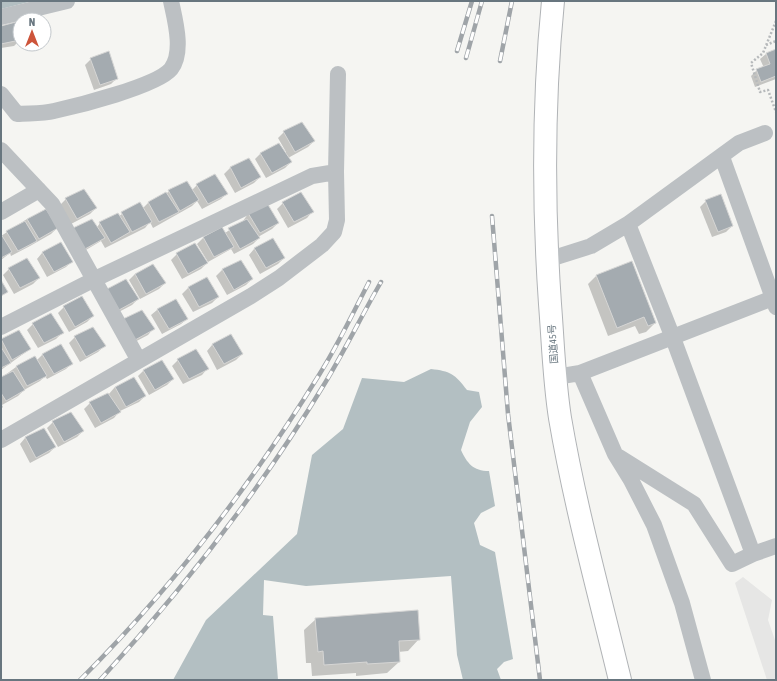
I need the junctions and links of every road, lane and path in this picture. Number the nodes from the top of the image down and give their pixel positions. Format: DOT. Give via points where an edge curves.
graph roads {
  1 [pos="67,1"];
  2 [pos="171,1"];
  3 [pos="553,1"];
  4 [pos="1,16"];
  5 [pos="776,21"];
  6 [pos="776,41"];
  7 [pos="766,45"];
  8 [pos="338,74"];
  9 [pos="1,94"];
  10 [pos="776,112"];
  11 [pos="765,133"];
  12 [pos="1,150"];
  13 [pos="722,157"];
  14 [pos="336,172"];
  15 [pos="40,190"];
  16 [pos="1,212"];
  17 [pos="628,224"];
  18 [pos="547,260"];
  19 [pos="95,279"];
  20 [pos="774,303"];
  21 [pos="1,327"];
  22 [pos="673,338"];
  23 [pos="138,359"];
  24 [pos="580,373"];
  25 [pos="556,377"];
  26 [pos="1,440"];
  27 [pos="615,454"];
  28 [pos="776,546"];
  29 [pos="753,554"];
  30 [pos="620,680"];
  31 [pos="703,680"];
  1 -- 4 [label="street"];
  2 -- 9 [label="street" via="177,28 178,51 170,69 145,86 52,112 17,114"];
  3 -- 18 [label="highway, 国道45号" via="547,60 545,142"];
  5 -- 7 [label="path"];
  6 -- 7 [label="path"];
  7 -- 10 [label="path" via="762,53 751,63 760,92 768,90"];
  8 -- 14 [label="street"];
  11 -- 13 [label="street" via="739,143"];
  12 -- 15 [label="street"];
  13 -- 17 [label="street"];
  13 -- 20 [label="street"];
  14 -- 19 [label="street" via="312,176"];
  14 -- 23 [label="street" via="336,226 322,245 251,296"];
  15 -- 16 [label="street"];
  15 -- 19 [label="street" via="52,204"];
  17 -- 18 [label="street" via="591,246"];
  17 -- 22 [label="street"];
  18 -- 25 [label="highway, 国道45号"];
  19 -- 21 [label="street"];
  19 -- 23 [label="street"];
  20 -- 22 [label="street"];
  22 -- 24 [label="street"];
  22 -- 29 [label="street"];
  23 -- 26 [label="street"];
  24 -- 25 [label="street"];
  24 -- 27 [label="street"];
  25 -- 30 [label="highway, 国道45号" via="560,417 572,480"];
  27 -- 29 [label="street" via="694,504 732,564"];
  27 -- 31 [label="street" via="654,525 682,603"];
  28 -- 29 [label="street"];
}
